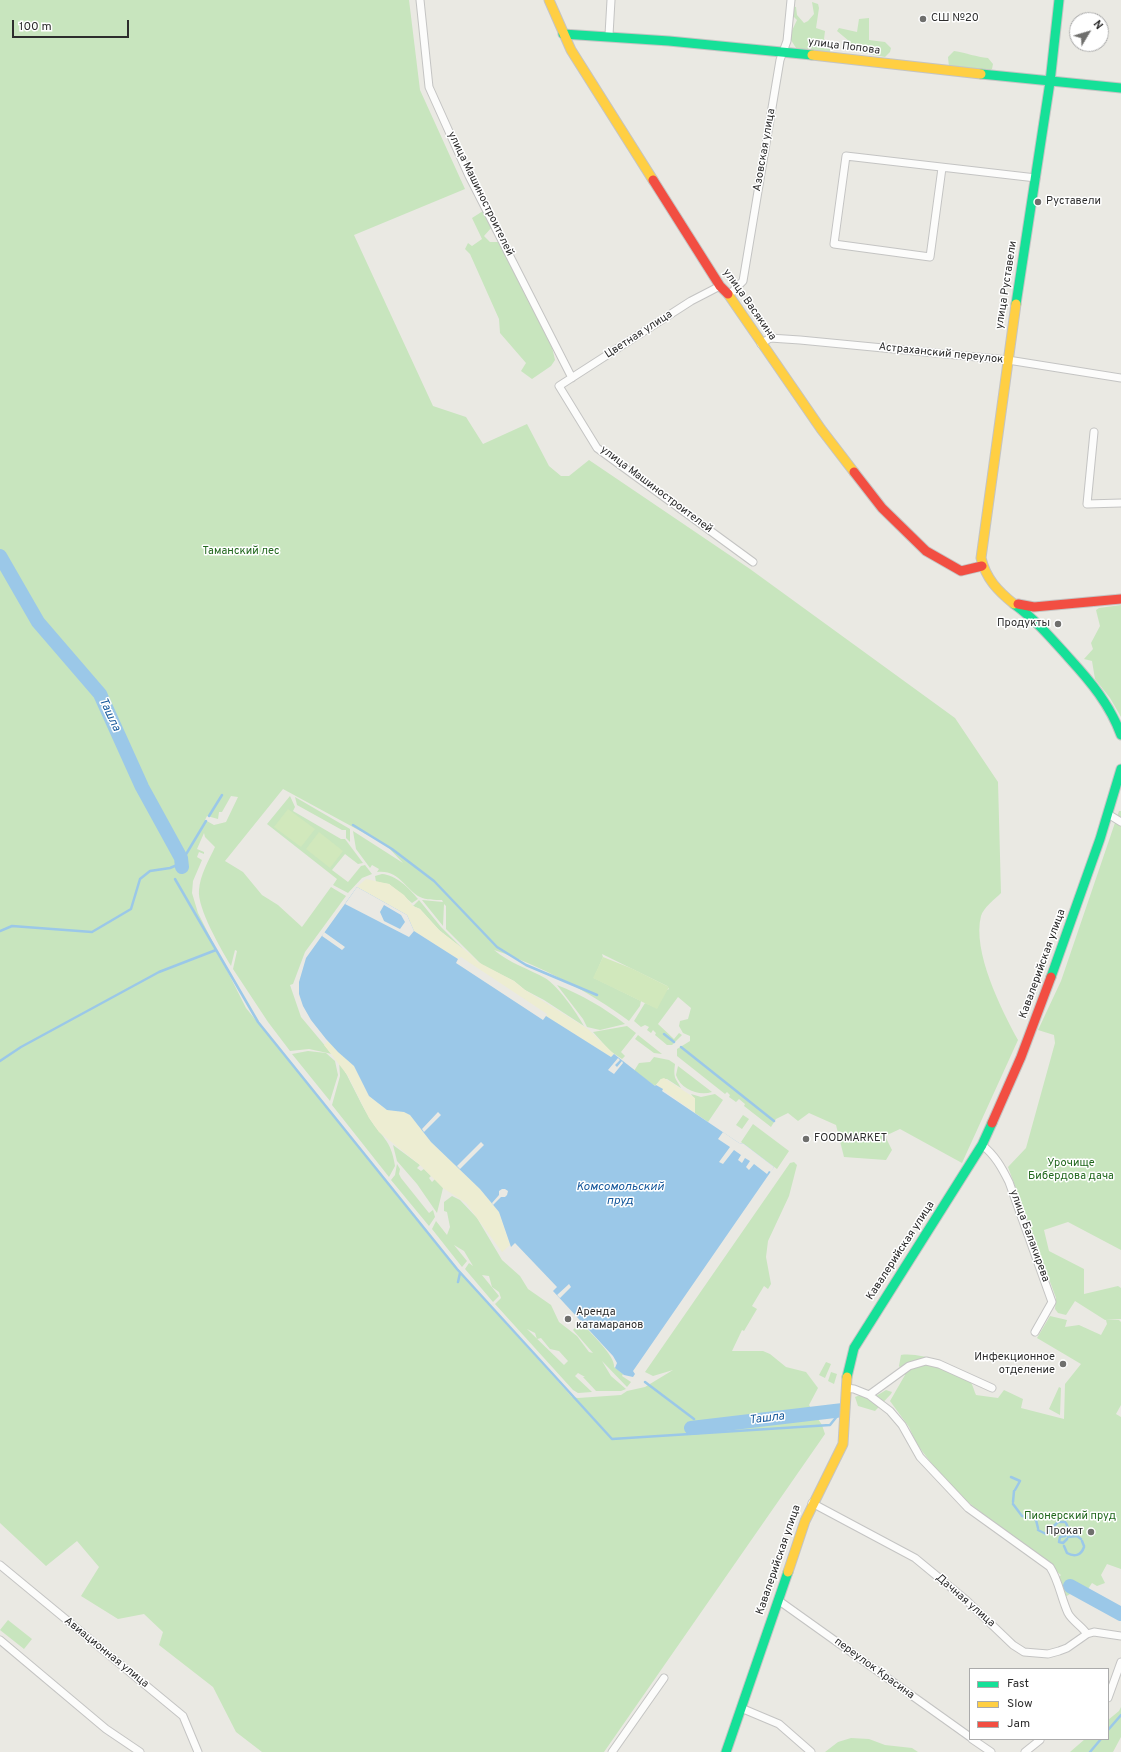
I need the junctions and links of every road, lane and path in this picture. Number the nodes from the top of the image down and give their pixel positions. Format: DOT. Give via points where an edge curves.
graph roads {
  1 [pos="420,0"];
  2 [pos="549,0"];
  3 [pos="611,0"];
  4 [pos="791,0"];
  5 [pos="1059,0"];
  6 [pos="563,34"];
  7 [pos="609,35"];
  8 [pos="784,52"];
  9 [pos="1050,82"];
  10 [pos="1121,88"];
  11 [pos="942,168"];
  12 [pos="1036,178"];
  13 [pos="720,286"];
  14 [pos="729,295"];
  15 [pos="762,344"];
  16 [pos="1008,360"];
  17 [pos="572,378"];
  18 [pos="1121,378"];
  19 [pos="559,386"];
  20 [pos="1094,432"];
  21 [pos="1121,503"];
  22 [pos="753,562"];
  23 [pos="983,570"];
  24 [pos="1121,599"];
  25 [pos="1012,602"];
  26 [pos="1121,735"];
  27 [pos="1121,769"];
  28 [pos="1108,814"];
  29 [pos="1121,822"];
  30 [pos="982,1145"];
  31 [pos="1035,1332"];
  32 [pos="846,1388"];
  33 [pos="992,1388"];
  34 [pos="869,1395"];
  35 [pos="812,1503"];
  36 [pos="0,1565"];
  37 [pos="778,1600"];
  38 [pos="1087,1634"];
  39 [pos="1121,1636"];
  40 [pos="0,1640"];
  41 [pos="1121,1662"];
  42 [pos="664,1678"];
  43 [pos="1109,1695"];
  44 [pos="741,1708"];
  45 [pos="969,1737"];
  46 [pos="974,1740"];
  47 [pos="1040,1740"];
  48 [pos="140,1752"];
  49 [pos="198,1752"];
  50 [pos="612,1752"];
  51 [pos="726,1752"];
  52 [pos="811,1752"];
  53 [pos="990,1752"];
  54 [pos="1025,1752"];
  1 -- 17 [label="street, улица Машиностроителей" via="430,87 469,176"];
  2 -- 6 [label="street, улица Васякина"];
  3 -- 7 [label="street"];
  4 -- 8 [label="street, Азовская улица"];
  5 -- 9 [label="street, улица Руставели"];
  6 -- 7 [label="street, улица Попова"];
  6 -- 13 [label="street, улица Васякина"];
  7 -- 8 [label="street, улица Попова"];
  8 -- 9 [label="street, улица Попова"];
  8 -- 14 [label="street, Азовская улица" via="780,60 742,281"];
  9 -- 10 [label="street, улица Попова"];
  9 -- 12 [label="street, улица Руставели"];
  11 -- 11 [label="street" via="846,156 834,244 930,256"];
  11 -- 12 [label="street"];
  12 -- 16 [label="street, улица Руставели"];
  13 -- 14 [label="street, улица Васякина"];
  13 -- 17 [label="street, Цветная улица" via="691,301"];
  14 -- 15 [label="street, улица Васякина"];
  15 -- 16 [label="street, Астраханский переулок" via="770,338"];
  15 -- 23 [label="street, улица Васякина" via="821,429 882,508 904,531 926,551 961,571"];
  16 -- 18 [label="street, Астраханский переулок"];
  16 -- 23 [label="street, улица Руставели" via="981,546"];
  17 -- 19 [label="street, Цветная улица"];
  19 -- 22 [label="street, улица Машиностроителей" via="597,448"];
  20 -- 21 [label="street" via="1087,504"];
  23 -- 25 [label="street" via="995,588"];
  24 -- 25 [label="street" via="1034,607"];
  25 -- 26 [label="street" via="1040,625 1090,681 1105,700"];
  27 -- 28 [label="street, Кавалерийская улица"];
  28 -- 29 [label="street"];
  28 -- 30 [label="street, Кавалерийская улица" via="1044,1001"];
  30 -- 31 [label="street, улица Балакирева" via="1002,1167 1009,1182 1052,1302"];
  30 -- 32 [label="street, Кавалерийская улица" via="860,1335 848,1365"];
  32 -- 34 [label="street" via="854,1388"];
  32 -- 35 [label="street, Кавалерийская улица" via="843,1444"];
  33 -- 34 [label="street" via="939,1364 926,1361 909,1366"];
  34 -- 38 [label="street" via="893,1413 920,1457 968,1508 1050,1567 1056,1576 1070,1616"];
  35 -- 37 [label="street, Кавалерийская улица"];
  35 -- 38 [label="street, Дачная улица" via="915,1558 1024,1652 1054,1653 1067,1648"];
  36 -- 49 [label="street, Авиационная улица" via="183,1716"];
  37 -- 44 [label="street, Кавалерийская улица"];
  37 -- 45 [label="street, переулок Красина"];
  38 -- 39 [label="street" via="1094,1632"];
  40 -- 48 [label="street" via="106,1729"];
  41 -- 43 [label="street"];
  42 -- 50 [label="street"];
  44 -- 51 [label="street, Кавалерийская улица"];
  44 -- 52 [label="street" via="779,1724"];
  46 -- 53 [label="street, переулок Красина"];
  47 -- 54 [label="street"];
}
